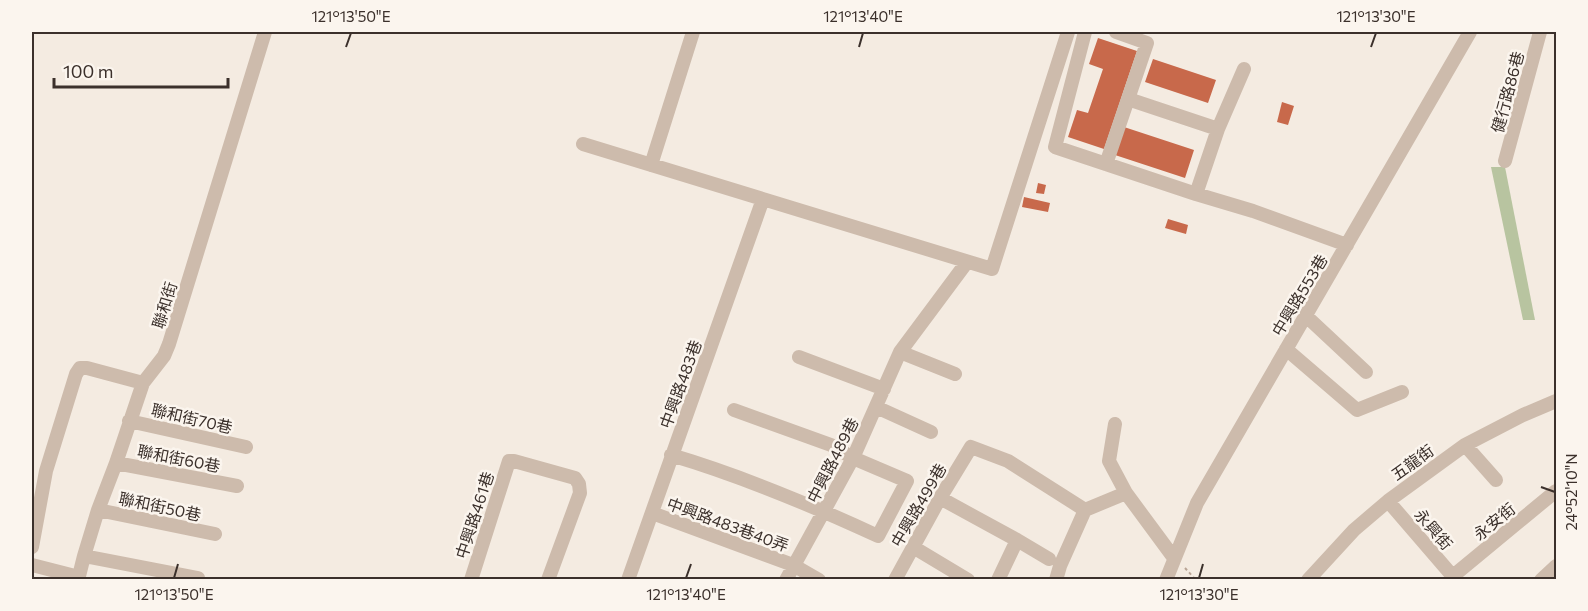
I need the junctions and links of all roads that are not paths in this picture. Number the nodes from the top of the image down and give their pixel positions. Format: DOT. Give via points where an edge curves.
graph roads {
  1 [pos="265,32"];
  2 [pos="693,32"];
  3 [pos="1068,32"];
  4 [pos="1085,32"];
  5 [pos="1116,32"];
  6 [pos="1470,32"];
  7 [pos="1540,32"];
  8 [pos="1244,69"];
  9 [pos="1128,99"];
  10 [pos="1218,129"];
  11 [pos="583,144"];
  12 [pos="1505,161"];
  13 [pos="1106,164"];
  14 [pos="651,165"];
  15 [pos="1196,194"];
  16 [pos="764,199"];
  17 [pos="1347,245"];
  18 [pos="967,262"];
  19 [pos="1305,315"];
  20 [pos="1286,349"];
  21 [pos="900,352"];
  22 [pos="799,357"];
  23 [pos="1366,372"];
  24 [pos="955,374"];
  25 [pos="142,383"];
  26 [pos="884,389"];
  27 [pos="1402,392"];
  28 [pos="1557,401"];
  29 [pos="876,406"];
  30 [pos="734,410"];
  31 [pos="129,421"];
  32 [pos="1115,424"];
  33 [pos="932,432"];
  34 [pos="1465,445"];
  35 [pos="246,447"];
  36 [pos="671,455"];
  37 [pos="854,458"];
  38 [pos="116,463"];
  39 [pos="1496,480"];
  40 [pos="237,486"];
  41 [pos="1557,491"];
  42 [pos="1125,493"];
  43 [pos="940,498"];
  44 [pos="1388,501"];
  45 [pos="98,510"];
  46 [pos="1085,510"];
  47 [pos="824,512"];
  48 [pos="652,513"];
  49 [pos="215,534"];
  50 [pos="1017,540"];
  51 [pos="32,547"];
  52 [pos="913,547"];
  53 [pos="84,556"];
  54 [pos="1174,558"];
  55 [pos="1048,559"];
  56 [pos="32,565"];
  57 [pos="794,565"];
  58 [pos="1557,566"];
  59 [pos="629,577"];
  60 [pos="79,578"];
  61 [pos="198,578"];
  62 [pos="1313,578"];
  63 [pos="1454,578"];
  64 [pos="471,579"];
  65 [pos="548,579"];
  66 [pos="644,579"];
  67 [pos="786,579"];
  68 [pos="819,579"];
  69 [pos="895,579"];
  70 [pos="968,579"];
  71 [pos="998,579"];
  72 [pos="1056,579"];
  73 [pos="1166,579"];
  74 [pos="1540,579"];
  1 -- 25 [label="street, 聯和街" via="169,344"];
  2 -- 14 [label="street"];
  3 -- 18 [label="street" via="992,269"];
  4 -- 13 [label="street" via="1055,147"];
  5 -- 9 [label="street" via="1147,43"];
  6 -- 17 [label="street, 中興路553巷"];
  7 -- 12 [label="street, 健行路86巷"];
  8 -- 10 [label="street"];
  9 -- 10 [label="street"];
  9 -- 13 [label="street"];
  10 -- 15 [label="street"];
  11 -- 14 [label="street"];
  13 -- 15 [label="street"];
  14 -- 16 [label="street"];
  15 -- 17 [label="street"];
  16 -- 18 [label="street"];
  16 -- 36 [label="street, 中興路483巷"];
  17 -- 19 [label="street, 中興路553巷"];
  18 -- 21 [label="street, 中興路489巷"];
  19 -- 20 [label="street, 中興路553巷"];
  19 -- 23 [label="street"];
  20 -- 27 [label="street" via="1357,410"];
  20 -- 54 [label="street, 中興路553巷" via="1197,503"];
  21 -- 24 [label="street"];
  21 -- 26 [label="street, 中興路489巷"];
  22 -- 26 [label="street"];
  25 -- 31 [label="street, 聯和街"];
  25 -- 51 [label="street" via="80,368 46,471"];
  26 -- 29 [label="street, 中興路489巷"];
  28 -- 34 [label="street, 五龍街"];
  29 -- 33 [label="street"];
  29 -- 37 [label="street, 中興路489巷"];
  30 -- 37 [label="street" via="831,445"];
  31 -- 35 [label="street, 聯和街70巷"];
  31 -- 38 [label="street, 聯和街"];
  32 -- 42 [label="street" via="1109,461"];
  34 -- 39 [label="street"];
  34 -- 44 [label="street, 五龍街"];
  36 -- 47 [label="street" via="712,467"];
  36 -- 48 [label="street, 中興路483巷"];
  37 -- 47 [label="street, 中興路489巷"];
  37 -- 47 [label="street" via="907,481 878,536"];
  38 -- 40 [label="street, 聯和街60巷"];
  38 -- 45 [label="street, 聯和街"];
  41 -- 63 [label="street, 永安街"];
  42 -- 46 [label="street"];
  42 -- 54 [label="street"];
  43 -- 46 [label="street, 中興路499巷" via="970,447 1008,461"];
  43 -- 50 [label="street"];
  43 -- 52 [label="street, 中興路499巷"];
  44 -- 62 [label="street, 五龍街" via="1354,530"];
  44 -- 63 [label="street, 永興街"];
  45 -- 49 [label="street, 聯和街50巷"];
  45 -- 53 [label="street, 聯和街"];
  46 -- 72 [label="street"];
  47 -- 57 [label="street, 中興路489巷"];
  48 -- 57 [label="street, 中興路483巷40弄"];
  48 -- 59 [label="street, 中興路483巷"];
  50 -- 55 [label="street"];
  50 -- 71 [label="street"];
  52 -- 69 [label="street, 中興路499巷"];
  52 -- 70 [label="street"];
  53 -- 60 [label="street, 聯和街"];
  53 -- 61 [label="street"];
  54 -- 73 [label="street, 中興路553巷"];
  56 -- 60 [label="street"];
  57 -- 67 [label="street, 中興路489巷"];
  57 -- 68 [label="street, 中興路483巷40弄"];
  58 -- 74 [label="street"];
  59 -- 66 [label="street"];
  64 -- 65 [label="street, 中興路461巷" via="509,461 575,478 579,484 580,493"];
}
